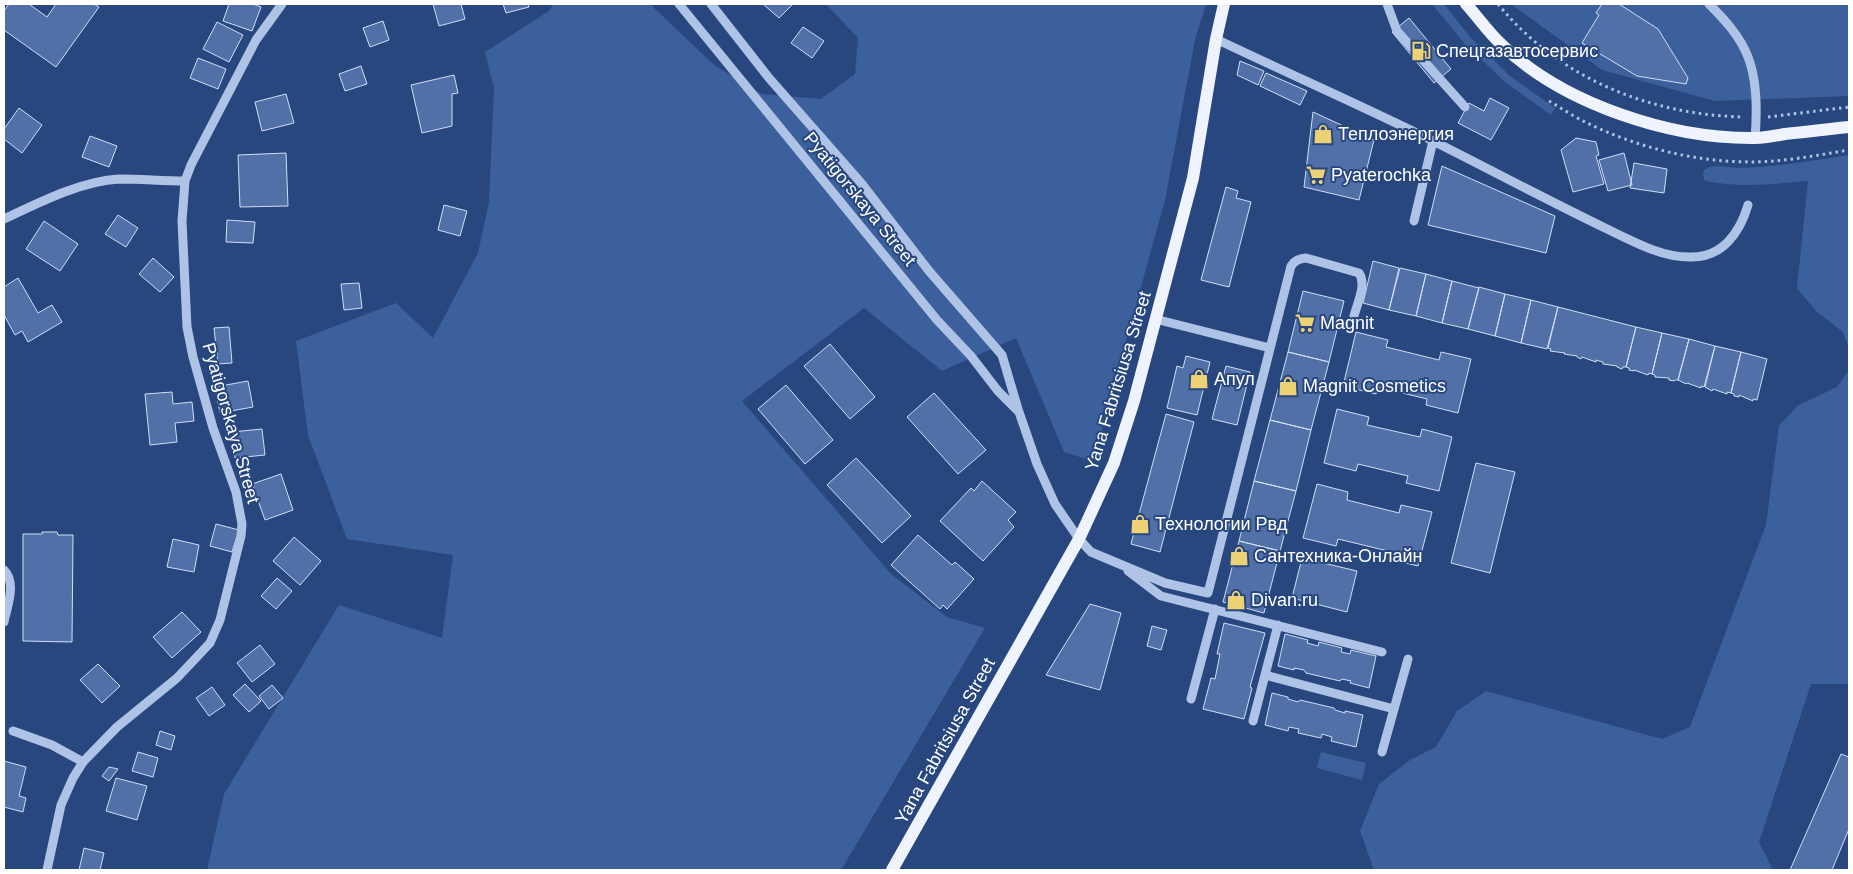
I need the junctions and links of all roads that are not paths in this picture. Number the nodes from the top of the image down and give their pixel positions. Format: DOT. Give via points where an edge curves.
graph roads {
  1 [pos="282,4"];
  2 [pos="679,4"];
  3 [pos="711,4"];
  4 [pos="1224,4"];
  5 [pos="1387,4"];
  6 [pos="1466,4"];
  7 [pos="1709,4"];
  8 [pos="1216,39"];
  9 [pos="1465,107"];
  10 [pos="1849,127"];
  11 [pos="1756,138"];
  12 [pos="1433,141"];
  13 [pos="185,181"];
  14 [pos="1748,205"];
  15 [pos="4,219"];
  16 [pos="1414,221"];
  17 [pos="1354,316"];
  18 [pos="1156,320"];
  19 [pos="1270,348"];
  20 [pos="1019,412"];
  21 [pos="1079,539"];
  22 [pos="1118,563"];
  23 [pos="4,570"];
  24 [pos="1215,609"];
  25 [pos="4,622"];
  26 [pos="1278,625"];
  27 [pos="1382,652"];
  28 [pos="1408,659"];
  29 [pos="1265,675"];
  30 [pos="1191,699"];
  31 [pos="1394,709"];
  32 [pos="1253,721"];
  33 [pos="13,731"];
  34 [pos="1382,752"];
  35 [pos="83,762"];
  36 [pos="47,870"];
  37 [pos="892,870"];
  1 -- 13 [label="street, Pyatigorskaya Street" via="256,40"];
  2 -- 20 [label="street, Pyatigorskaya Street" via="937,320"];
  3 -- 20 [label="street, Pyatigorskaya Street" via="769,78 862,184 929,272 1002,356"];
  4 -- 8 [label="main road, Yana Fabritsiusa Street"];
  5 -- 9 [label="street" via="1397,31"];
  6 -- 11 [label="main road" via="1501,44 1534,71 1608,110 1699,134"];
  7 -- 11 [label="street" via="1729,24 1748,57 1757,117"];
  8 -- 12 [label="street"];
  8 -- 18 [label="main road, Yana Fabritsiusa Street" via="1193,178"];
  10 -- 11 [label="main road"];
  12 -- 14 [label="street" via="1580,216 1668,254 1691,258 1708,255 1723,247 1744,220"];
  12 -- 16 [label="street"];
  13 -- 15 [label="street" via="118,179 46,199"];
  13 -- 35 [label="street, Pyatigorskaya Street" via="182,221 187,327 213,428 236,492 241,536 220,620 210,642 177,678 117,727"];
  17 -- 19 [label="street" via="1362,284 1360,273 1300,258 1291,266"];
  18 -- 19 [label="street"];
  18 -- 21 [label="main road, Yana Fabritsiusa Street" via="1114,463"];
  19 -- 22 [label="street" via="1208,593 1164,583"];
  20 -- 21 [label="street, Pyatigorskaya Street" via="1055,504"];
  21 -- 22 [label="street, Pyatigorskaya Street" via="1091,552"];
  21 -- 37 [label="main road, Yana Fabritsiusa Street"];
  22 -- 24 [label="street" via="1161,596"];
  23 -- 25 [label="street" via="10,580"];
  24 -- 26 [label="street"];
  24 -- 30 [label="street"];
  26 -- 27 [label="street"];
  26 -- 29 [label="street"];
  28 -- 31 [label="street"];
  29 -- 31 [label="street"];
  29 -- 32 [label="street"];
  31 -- 34 [label="street"];
  33 -- 35 [label="street" via="52,745"];
  35 -- 36 [label="street, Pyatigorskaya Street" via="61,805"];
}
